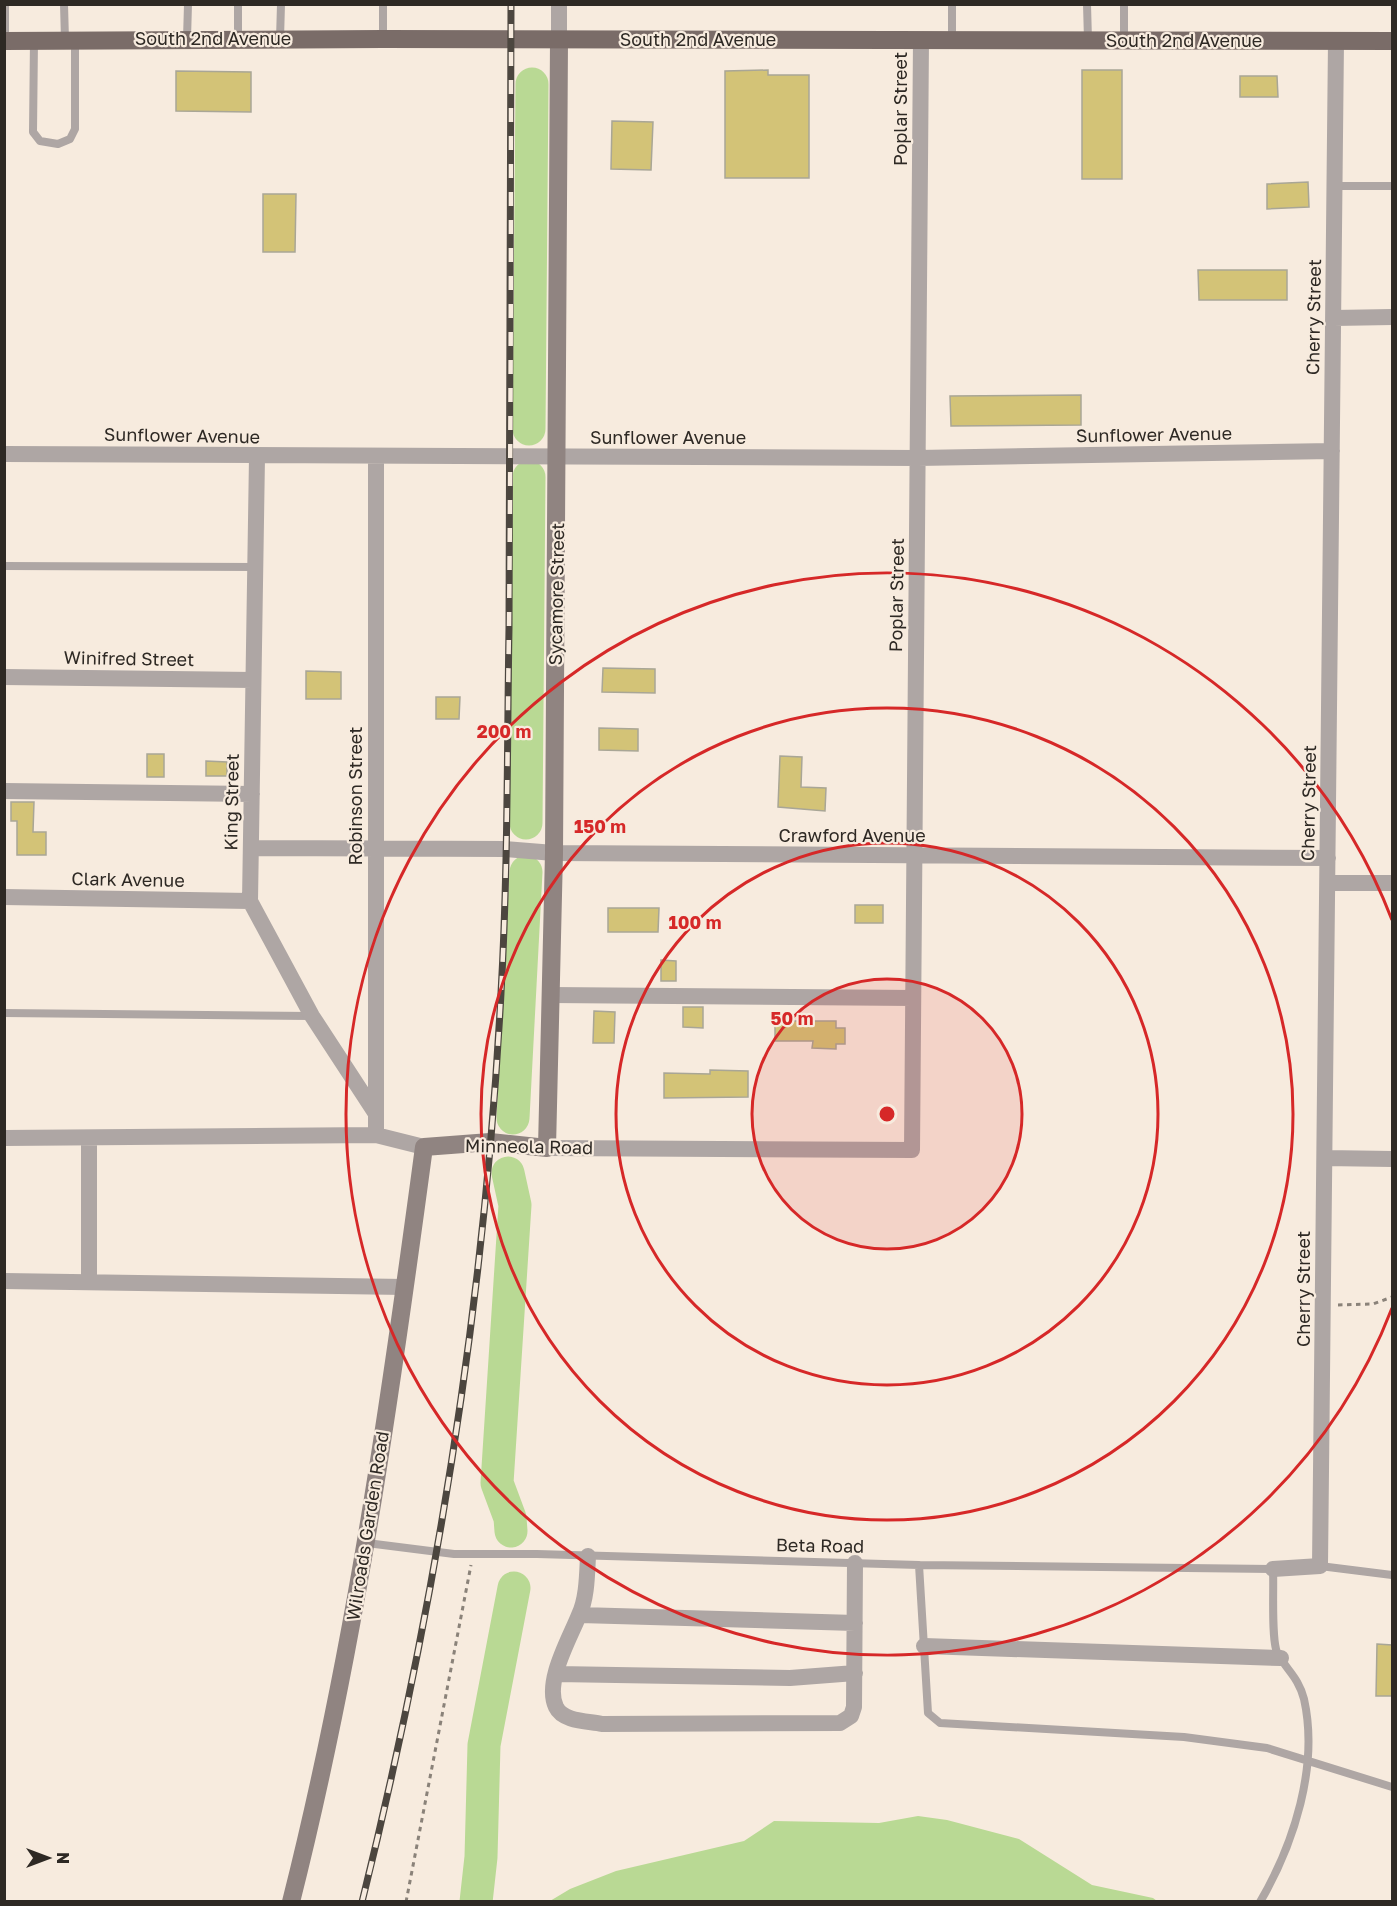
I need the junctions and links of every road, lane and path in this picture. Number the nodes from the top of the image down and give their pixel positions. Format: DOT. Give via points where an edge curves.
graph roads {
  1 [pos="5,4"];
  2 [pos="64,4"];
  3 [pos="188,4"];
  4 [pos="238,4"];
  5 [pos="281,4"];
  6 [pos="383,4"];
  7 [pos="559,4"];
  8 [pos="952,4"];
  9 [pos="1088,4"];
  10 [pos="1124,4"];
  11 [pos="70,39"];
  12 [pos="187,39"];
  13 [pos="238,39"];
  14 [pos="280,39"];
  15 [pos="383,39"];
  16 [pos="34,40"];
  17 [pos="559,40"];
  18 [pos="921,40"];
  19 [pos="952,40"];
  20 [pos="1088,40"];
  21 [pos="5,41"];
  22 [pos="1124,41"];
  23 [pos="1336,41"];
  24 [pos="1392,41"];
  25 [pos="1334,186"];
  26 [pos="1392,186"];
  27 [pos="1392,317"];
  28 [pos="1334,318"];
  29 [pos="1332,451"];
  30 [pos="4,454"];
  31 [pos="257,457"];
  32 [pos="558,457"];
  33 [pos="376,458"];
  34 [pos="918,458"];
  35 [pos="4,566"];
  36 [pos="255,567"];
  37 [pos="4,677"];
  38 [pos="254,680"];
  39 [pos="4,791"];
  40 [pos="252,794"];
  41 [pos="376,847"];
  42 [pos="251,848"];
  43 [pos="554,853"];
  44 [pos="914,856"];
  45 [pos="1328,858"];
  46 [pos="1392,882"];
  47 [pos="1328,883"];
  48 [pos="4,897"];
  49 [pos="250,901"];
  50 [pos="551,995"];
  51 [pos="913,998"];
  52 [pos="4,1013"];
  53 [pos="312,1016"];
  54 [pos="376,1114"];
  55 [pos="376,1135"];
  56 [pos="4,1138"];
  57 [pos="89,1139"];
  58 [pos="424,1147"];
  59 [pos="548,1148"];
  60 [pos="912,1150"];
  61 [pos="1324,1158"];
  62 [pos="1392,1159"];
  63 [pos="4,1281"];
  64 [pos="88,1282"];
  65 [pos="405,1287"];
  66 [pos="1392,1297"];
  67 [pos="1324,1306"];
  68 [pos="367,1543"];
  69 [pos="473,1554"];
  70 [pos="588,1556"];
  71 [pos="855,1563"];
  72 [pos="919,1565"];
  73 [pos="1320,1566"];
  74 [pos="1273,1569"];
  75 [pos="1392,1575"];
  76 [pos="580,1615"];
  77 [pos="855,1623"];
  78 [pos="924,1646"];
  79 [pos="1281,1658"];
  80 [pos="855,1673"];
  81 [pos="557,1674"];
  82 [pos="1309,1762"];
  83 [pos="1392,1787"];
  84 [pos="291,1902"];
  85 [pos="406,1902"];
  86 [pos="1260,1902"];
  1 -- 21 [label="lane"];
  2 -- 11 [label="lane"];
  3 -- 12 [label="lane"];
  4 -- 13 [label="lane"];
  5 -- 14 [label="lane"];
  6 -- 15 [label="lane"];
  7 -- 17 [label="street"];
  8 -- 19 [label="lane"];
  9 -- 20 [label="lane"];
  10 -- 22 [label="lane"];
  11 -- 12 [label="main road, South 2nd Avenue"];
  11 -- 16 [label="main road, South 2nd Avenue"];
  11 -- 16 [label="lane" via="75,129 70,139 58,144 40,141 33,132"];
  12 -- 13 [label="main road, South 2nd Avenue"];
  13 -- 14 [label="main road, South 2nd Avenue"];
  14 -- 15 [label="main road, South 2nd Avenue"];
  15 -- 17 [label="main road, South 2nd Avenue"];
  16 -- 21 [label="main road, South 2nd Avenue"];
  17 -- 18 [label="main road, South 2nd Avenue"];
  17 -- 32 [label="street, Sycamore Street"];
  18 -- 19 [label="main road, South 2nd Avenue"];
  18 -- 34 [label="street, Poplar Street"];
  19 -- 20 [label="main road, South 2nd Avenue"];
  20 -- 22 [label="main road, South 2nd Avenue"];
  22 -- 23 [label="main road, South 2nd Avenue"];
  23 -- 24 [label="main road, South 2nd Avenue"];
  23 -- 25 [label="street, Cherry Street"];
  25 -- 26 [label="lane"];
  25 -- 28 [label="street, Cherry Street"];
  27 -- 28 [label="street"];
  28 -- 29 [label="street, Cherry Street"];
  29 -- 34 [label="street, Sunflower Avenue"];
  29 -- 45 [label="street, Cherry Street"];
  30 -- 31 [label="street, Sunflower Avenue"];
  31 -- 33 [label="street, Sunflower Avenue"];
  31 -- 36 [label="street, King Street"];
  32 -- 33 [label="street, Sunflower Avenue"];
  32 -- 34 [label="street, Sunflower Avenue"];
  32 -- 43 [label="street, Sycamore Street"];
  33 -- 41 [label="street, Robinson Street"];
  34 -- 44 [label="street, Poplar Street"];
  35 -- 36 [label="lane"];
  36 -- 38 [label="street, King Street"];
  37 -- 38 [label="street, Winifred Street"];
  38 -- 40 [label="street, King Street"];
  39 -- 40 [label="street"];
  40 -- 42 [label="street, King Street"];
  41 -- 42 [label="street, Crawford Avenue"];
  41 -- 43 [label="street, Crawford Avenue"];
  41 -- 54 [label="street, Robinson Street"];
  42 -- 49 [label="street, King Street"];
  43 -- 44 [label="street, Crawford Avenue"];
  43 -- 50 [label="street, Sycamore Street"];
  44 -- 45 [label="street, Crawford Avenue"];
  44 -- 51 [label="street, Poplar Street"];
  45 -- 47 [label="street, Cherry Street"];
  46 -- 47 [label="street"];
  47 -- 61 [label="street, Cherry Street"];
  48 -- 49 [label="street, Clark Avenue"];
  49 -- 53 [label="street, King Street"];
  50 -- 51 [label="street"];
  50 -- 59 [label="street, Sycamore Street"];
  51 -- 60 [label="street, Poplar Street"];
  52 -- 53 [label="lane"];
  53 -- 54 [label="street, King Street"];
  54 -- 55 [label="street, Robinson Street"];
  55 -- 57 [label="street, Minneola Road"];
  55 -- 58 [label="street, Minneola Road"];
  56 -- 57 [label="street, Minneola Road"];
  57 -- 64 [label="street"];
  58 -- 59 [label="street, Minneola Road" via="490,1142"];
  58 -- 65 [label="street, Wilroads Garden Road"];
  59 -- 60 [label="street, Minneola Road"];
  61 -- 62 [label="street"];
  61 -- 67 [label="street, Cherry Street"];
  63 -- 64 [label="street"];
  64 -- 65 [label="street"];
  65 -- 68 [label="street, Wilroads Garden Road"];
  66 -- 67 [label="path" via="1373,1304"];
  67 -- 73 [label="street, Cherry Street"];
  68 -- 69 [label="lane, Beta Road"];
  68 -- 84 [label="street, Wilroads Garden Road" via="324,1766"];
  69 -- 70 [label="lane, Beta Road"];
  69 -- 85 [label="path"];
  70 -- 71 [label="lane, Beta Road"];
  70 -- 76 [label="street"];
  71 -- 72 [label="lane, Beta Road"];
  71 -- 77 [label="street"];
  72 -- 74 [label="lane, Beta Road"];
  72 -- 78 [label="lane"];
  73 -- 74 [label="street"];
  73 -- 75 [label="lane"];
  74 -- 79 [label="lane" via="1276,1650"];
  76 -- 77 [label="street"];
  76 -- 81 [label="street" via="560,1658"];
  77 -- 80 [label="street"];
  78 -- 79 [label="street"];
  78 -- 82 [label="lane" via="928,1713 940,1723 1184,1737 1267,1748"];
  79 -- 82 [label="lane" via="1297,1678 1304,1701"];
  80 -- 81 [label="street" via="790,1678"];
  80 -- 81 [label="street" via="851,1716 840,1723 602,1724 560,1712 556,1707"];
  82 -- 83 [label="lane"];
  82 -- 86 [label="lane" via="1295,1819 1274,1878"];
}
